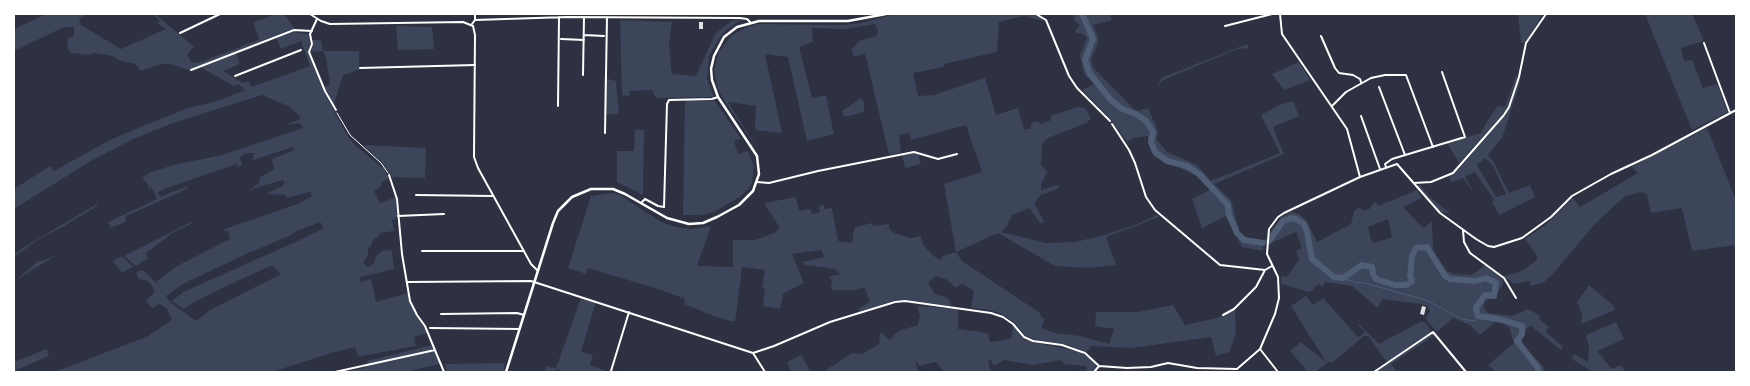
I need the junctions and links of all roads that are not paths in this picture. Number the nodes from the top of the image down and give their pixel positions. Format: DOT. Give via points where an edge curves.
graph roads {
  1 [pos="220,14"];
  2 [pos="310,14"];
  3 [pos="475,14"];
  4 [pos="513,14"];
  5 [pos="740,14"];
  6 [pos="886,14"];
  7 [pos="1036,14"];
  8 [pos="1272,14"];
  9 [pos="1280,14"];
  10 [pos="1546,14"];
  11 [pos="567,15"];
  12 [pos="540,16"];
  13 [pos="559,17"];
  14 [pos="584,17"];
  15 [pos="607,17"];
  16 [pos="513,18"];
  17 [pos="740,18"];
  18 [pos="317,19"];
  19 [pos="475,20"];
  20 [pos="750,22"];
  21 [pos="472,24"];
  22 [pos="1225,26"];
  23 [pos="312,31"];
  24 [pos="180,32"];
  25 [pos="584,35"];
  26 [pos="604,36"];
  27 [pos="1321,36"];
  28 [pos="561,39"];
  29 [pos="584,40"];
  30 [pos="1704,43"];
  31 [pos="302,50"];
  32 [pos="475,65"];
  33 [pos="360,68"];
  34 [pos="191,70"];
  35 [pos="1442,72"];
  36 [pos="583,75"];
  37 [pos="235,76"];
  38 [pos="1360,82"];
  39 [pos="1379,87"];
  40 [pos="718,97"];
  41 [pos="558,106"];
  42 [pos="1332,106"];
  43 [pos="336,110"];
  44 [pos="1736,110"];
  45 [pos="1730,113"];
  46 [pos="1362,116"];
  47 [pos="1110,121"];
  48 [pos="1112,124"];
  49 [pos="605,133"];
  50 [pos="1433,147"];
  51 [pos="957,154"];
  52 [pos="1405,154"];
  53 [pos="1386,167"];
  54 [pos="1380,169"];
  55 [pos="389,175"];
  56 [pos="1360,176"];
  57 [pos="757,182"];
  58 [pos="1414,183"];
  59 [pos="416,195"];
  60 [pos="493,196"];
  61 [pos="641,203"];
  62 [pos="444,214"];
  63 [pos="398,216"];
  64 [pos="1463,230"];
  65 [pos="422,251"];
  66 [pos="524,251"];
  67 [pos="1272,266"];
  68 [pos="1265,270"];
  69 [pos="538,271"];
  70 [pos="407,282"];
  71 [pos="534,282"];
  72 [pos="1516,298"];
  73 [pos="629,312"];
  74 [pos="441,314"];
  75 [pos="524,315"];
  76 [pos="1223,315"];
  77 [pos="430,328"];
  78 [pos="519,329"];
  79 [pos="1260,349"];
  80 [pos="435,350"];
  81 [pos="753,353"];
  82 [pos="1100,366"];
  83 [pos="1197,368"];
  84 [pos="611,371"];
  85 [pos="335,372"];
  86 [pos="444,372"];
  87 [pos="506,372"];
  88 [pos="765,372"];
  89 [pos="1094,372"];
  90 [pos="1196,372"];
  91 [pos="1278,372"];
  92 [pos="1374,372"];
  93 [pos="1466,372"];
  1 -- 24 [label="street"];
  2 -- 18 [label="street"];
  3 -- 19 [label="street"];
  4 -- 16 [label="street"];
  5 -- 17 [label="street"];
  6 -- 20 [label="main road" via="848,21"];
  7 -- 47 [label="street" via="1046,20 1068,76"];
  8 -- 22 [label="street"];
  9 -- 42 [label="street" via="1282,34"];
  10 -- 58 [label="street" via="1526,43 1519,77 1509,107 1504,114 1453,172 1431,182"];
  11 -- 13 [label="street"];
  11 -- 14 [label="street"];
  12 -- 13 [label="street"];
  12 -- 16 [label="street"];
  13 -- 41 [label="street"];
  14 -- 15 [label="street"];
  14 -- 25 [label="street"];
  15 -- 17 [label="street"];
  15 -- 49 [label="street"];
  16 -- 19 [label="street"];
  17 -- 20 [label="street"];
  18 -- 21 [label="street" via="334,24"];
  18 -- 23 [label="street"];
  19 -- 21 [label="street"];
  20 -- 40 [label="main road" via="729,33 716,49 711,73 712,84"];
  21 -- 32 [label="street" via="475,31"];
  23 -- 34 [label="street" via="294,30"];
  23 -- 43 [label="street" via="309,52"];
  25 -- 26 [label="street"];
  25 -- 29 [label="street"];
  27 -- 38 [label="street" via="1339,73 1353,75 1360,79"];
  28 -- 29 [label="street"];
  29 -- 36 [label="street"];
  30 -- 45 [label="street"];
  31 -- 37 [label="street"];
  32 -- 33 [label="street"];
  32 -- 60 [label="street" via="474,157"];
  35 -- 50 [label="street" via="1465,137"];
  38 -- 42 [label="street"];
  38 -- 50 [label="street" via="1385,75 1406,75"];
  39 -- 52 [label="street"];
  40 -- 57 [label="main road" via="755,152 759,164"];
  40 -- 61 [label="street" via="669,100 664,207 645,198"];
  42 -- 56 [label="street" via="1348,129"];
  44 -- 45 [label="street"];
  45 -- 64 [label="street" via="1572,196 1551,217 1522,238 1494,247"];
  46 -- 54 [label="street"];
  48 -- 68 [label="street" via="1129,150 1146,197 1155,210 1220,265"];
  50 -- 52 [label="street"];
  51 -- 57 [label="street" via="938,158 914,152 769,183"];
  52 -- 53 [label="street" via="1387,162"];
  53 -- 54 [label="street"];
  53 -- 58 [label="street" via="1399,165"];
  54 -- 56 [label="street"];
  55 -- 63 [label="street" via="397,199"];
  56 -- 67 [label="street" via="1278,217 1268,234 1267,254"];
  57 -- 61 [label="main road" via="751,194 742,202 703,223 674,221"];
  58 -- 64 [label="street" via="1440,213"];
  59 -- 60 [label="street"];
  60 -- 66 [label="street"];
  61 -- 69 [label="main road" via="625,194 604,188 588,190 572,197 555,217"];
  62 -- 63 [label="street"];
  63 -- 70 [label="street"];
  64 -- 72 [label="street" via="1464,242 1470,253 1504,278"];
  65 -- 66 [label="street"];
  66 -- 69 [label="street" via="533,268"];
  67 -- 68 [label="street"];
  67 -- 79 [label="street" via="1278,277 1278,302"];
  68 -- 76 [label="street" via="1256,287 1234,309"];
  69 -- 71 [label="main road"];
  70 -- 71 [label="street"];
  70 -- 80 [label="street" via="412,306 425,326"];
  71 -- 73 [label="street"];
  71 -- 75 [label="main road"];
  73 -- 81 [label="street"];
  73 -- 84 [label="street"];
  74 -- 75 [label="street"];
  75 -- 78 [label="main road"];
  77 -- 78 [label="street"];
  78 -- 87 [label="main road"];
  79 -- 83 [label="street" via="1237,369"];
  79 -- 91 [label="street"];
  80 -- 85 [label="street"];
  80 -- 86 [label="street"];
  81 -- 82 [label="street" via="830,322 905,301 991,312 1004,317 1024,337 1079,350"];
  81 -- 88 [label="street"];
  82 -- 83 [label="street" via="1127,368 1168,363"];
  82 -- 89 [label="street"];
  83 -- 90 [label="street"];
  92 -- 93 [label="street" via="1433,332"];
}
